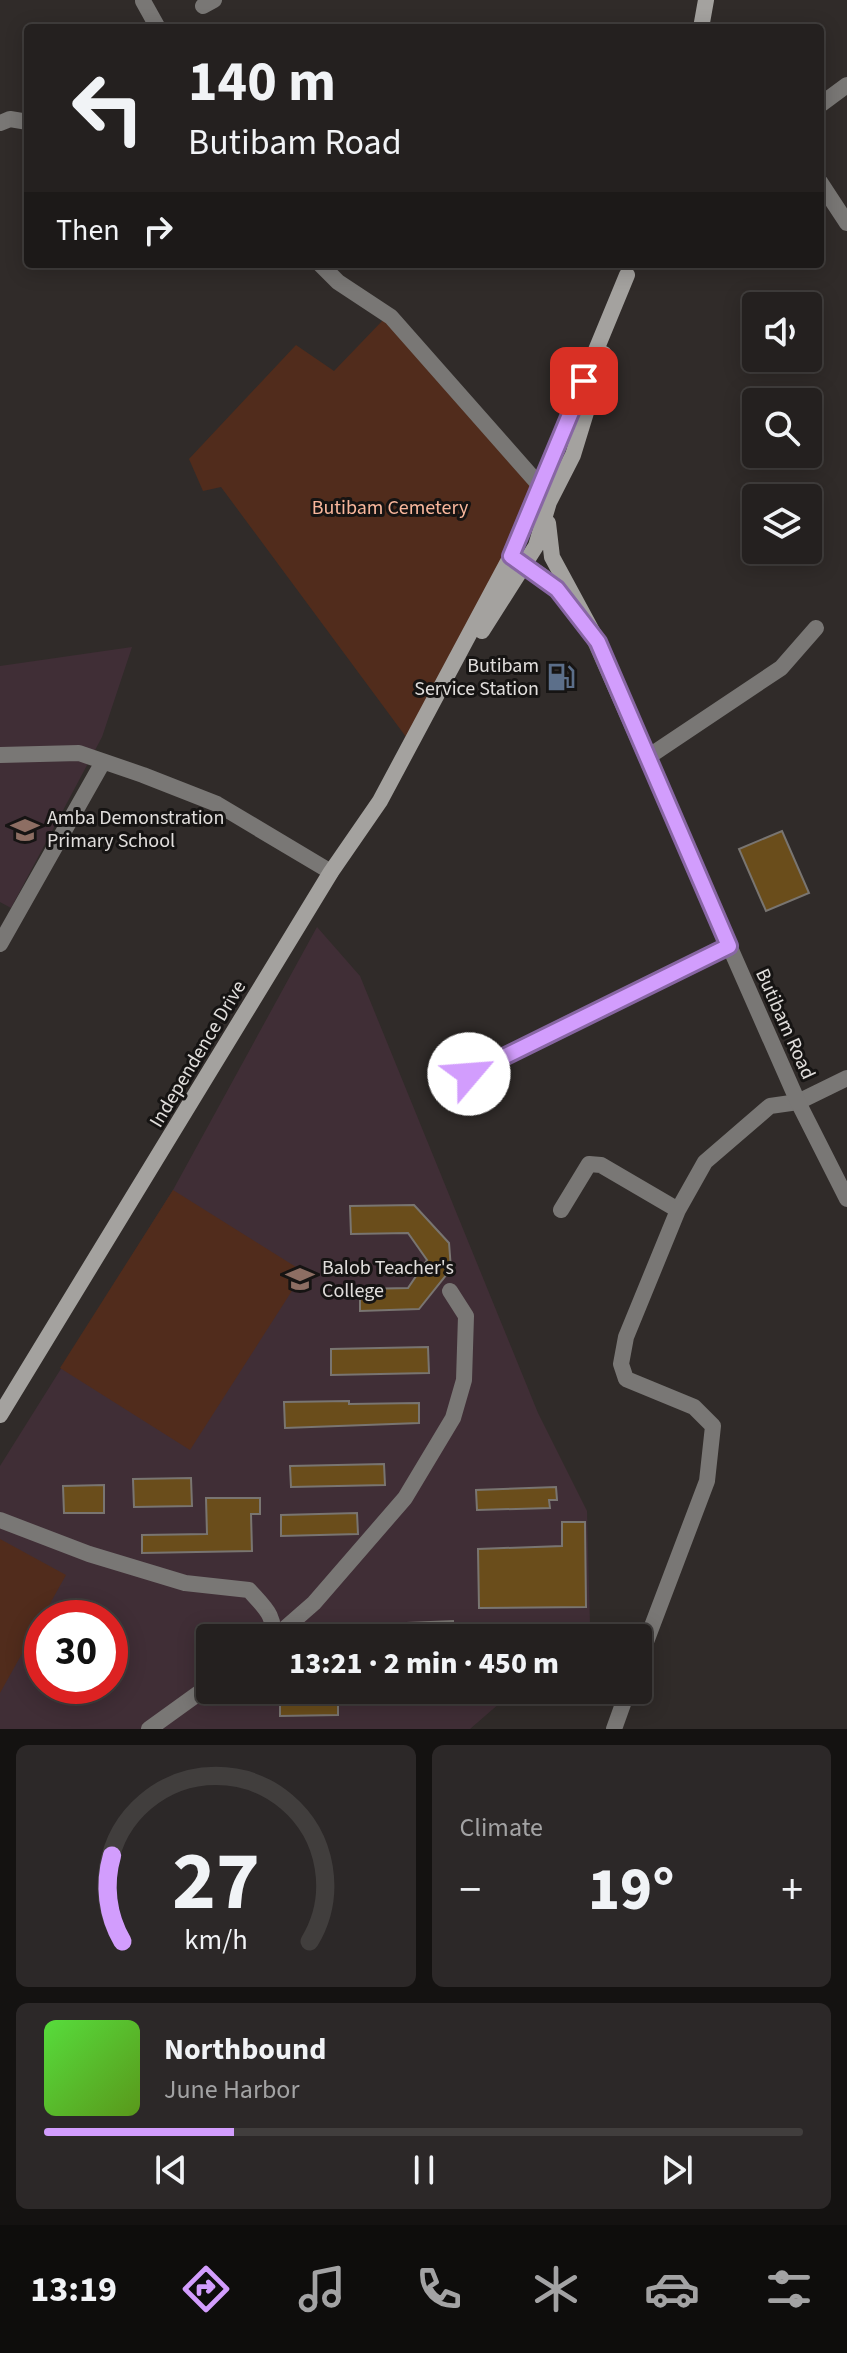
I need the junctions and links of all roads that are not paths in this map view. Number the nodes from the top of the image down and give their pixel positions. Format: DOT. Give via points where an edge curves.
graph roads {
  1 [pos="697,0"];
  2 [pos="706,0"];
  3 [pos="143,1"];
  4 [pos="156,24"];
  5 [pos="700,24"];
  6 [pos="702,24"];
  7 [pos="847,85"];
  8 [pos="824,102"];
  9 [pos="24,121"];
  10 [pos="0,123"];
  11 [pos="824,188"];
  12 [pos="847,223"];
  13 [pos="324,268"];
  14 [pos="629,269"];
  15 [pos="541,487"];
  16 [pos="549,502"];
  17 [pos="521,534"];
  18 [pos="536,546"];
  19 [pos="519,560"];
  20 [pos="816,628"];
  21 [pos="598,642"];
  22 [pos="0,755"];
  23 [pos="648,757"];
  24 [pos="103,762"];
  25 [pos="331,872"];
  26 [pos="0,944"];
  27 [pos="729,946"];
  28 [pos="469,1074"];
  29 [pos="847,1078"];
  30 [pos="798,1102"];
  31 [pos="847,1199"];
  32 [pos="561,1210"];
  33 [pos="678,1210"];
  34 [pos="450,1291"];
  35 [pos="0,1415"];
  36 [pos="0,1520"];
  37 [pos="273,1624"];
  38 [pos="289,1624"];
  39 [pos="652,1626"];
  40 [pos="196,1695"];
  41 [pos="623,1704"];
  42 [pos="149,1729"];
  43 [pos="614,1729"];
  1 -- 5 [label="street"];
  2 -- 6 [label="main road"];
  3 -- 4 [label="street"];
  7 -- 8 [label="street"];
  9 -- 10 [label="street"];
  11 -- 12 [label="street"];
  13 -- 15 [label="street" via="391,317"];
  14 -- 15 [label="main road"];
  14 -- 16 [label="main road" via="587,416"];
  15 -- 17 [label="main road"];
  16 -- 18 [label="main road"];
  16 -- 21 [label="main road" via="552,557"];
  17 -- 18 [label="street, Butibam Road"];
  17 -- 19 [label="main road"];
  18 -- 19 [label="main road"];
  18 -- 21 [label="street, Butibam Road"];
  19 -- 21 [label="street, Butibam Road" via="557,589"];
  19 -- 25 [label="main road, Independence Drive" via="380,801"];
  20 -- 23 [label="street" via="781,668"];
  21 -- 23 [label="street, Butibam Road"];
  22 -- 24 [label="street" via="79,753"];
  23 -- 27 [label="street, Butibam Road"];
  24 -- 25 [label="street" via="217,804"];
  24 -- 26 [label="street"];
  25 -- 35 [label="main road, Independence Drive"];
  27 -- 28 [label="street"];
  27 -- 30 [label="street, Butibam Road"];
  29 -- 30 [label="street"];
  30 -- 31 [label="street, Butibam Road"];
  30 -- 33 [label="street" via="770,1106 705,1162"];
  32 -- 33 [label="street" via="589,1164 601,1165"];
  33 -- 39 [label="street" via="626,1337 621,1364 626,1379 694,1407 713,1426 713,1447 707,1481"];
  34 -- 38 [label="street" via="466,1316 464,1380 453,1418 405,1498 314,1603"];
  36 -- 37 [label="street" via="185,1583 249,1590"];
  40 -- 42 [label="street"];
  41 -- 43 [label="street"];
}
